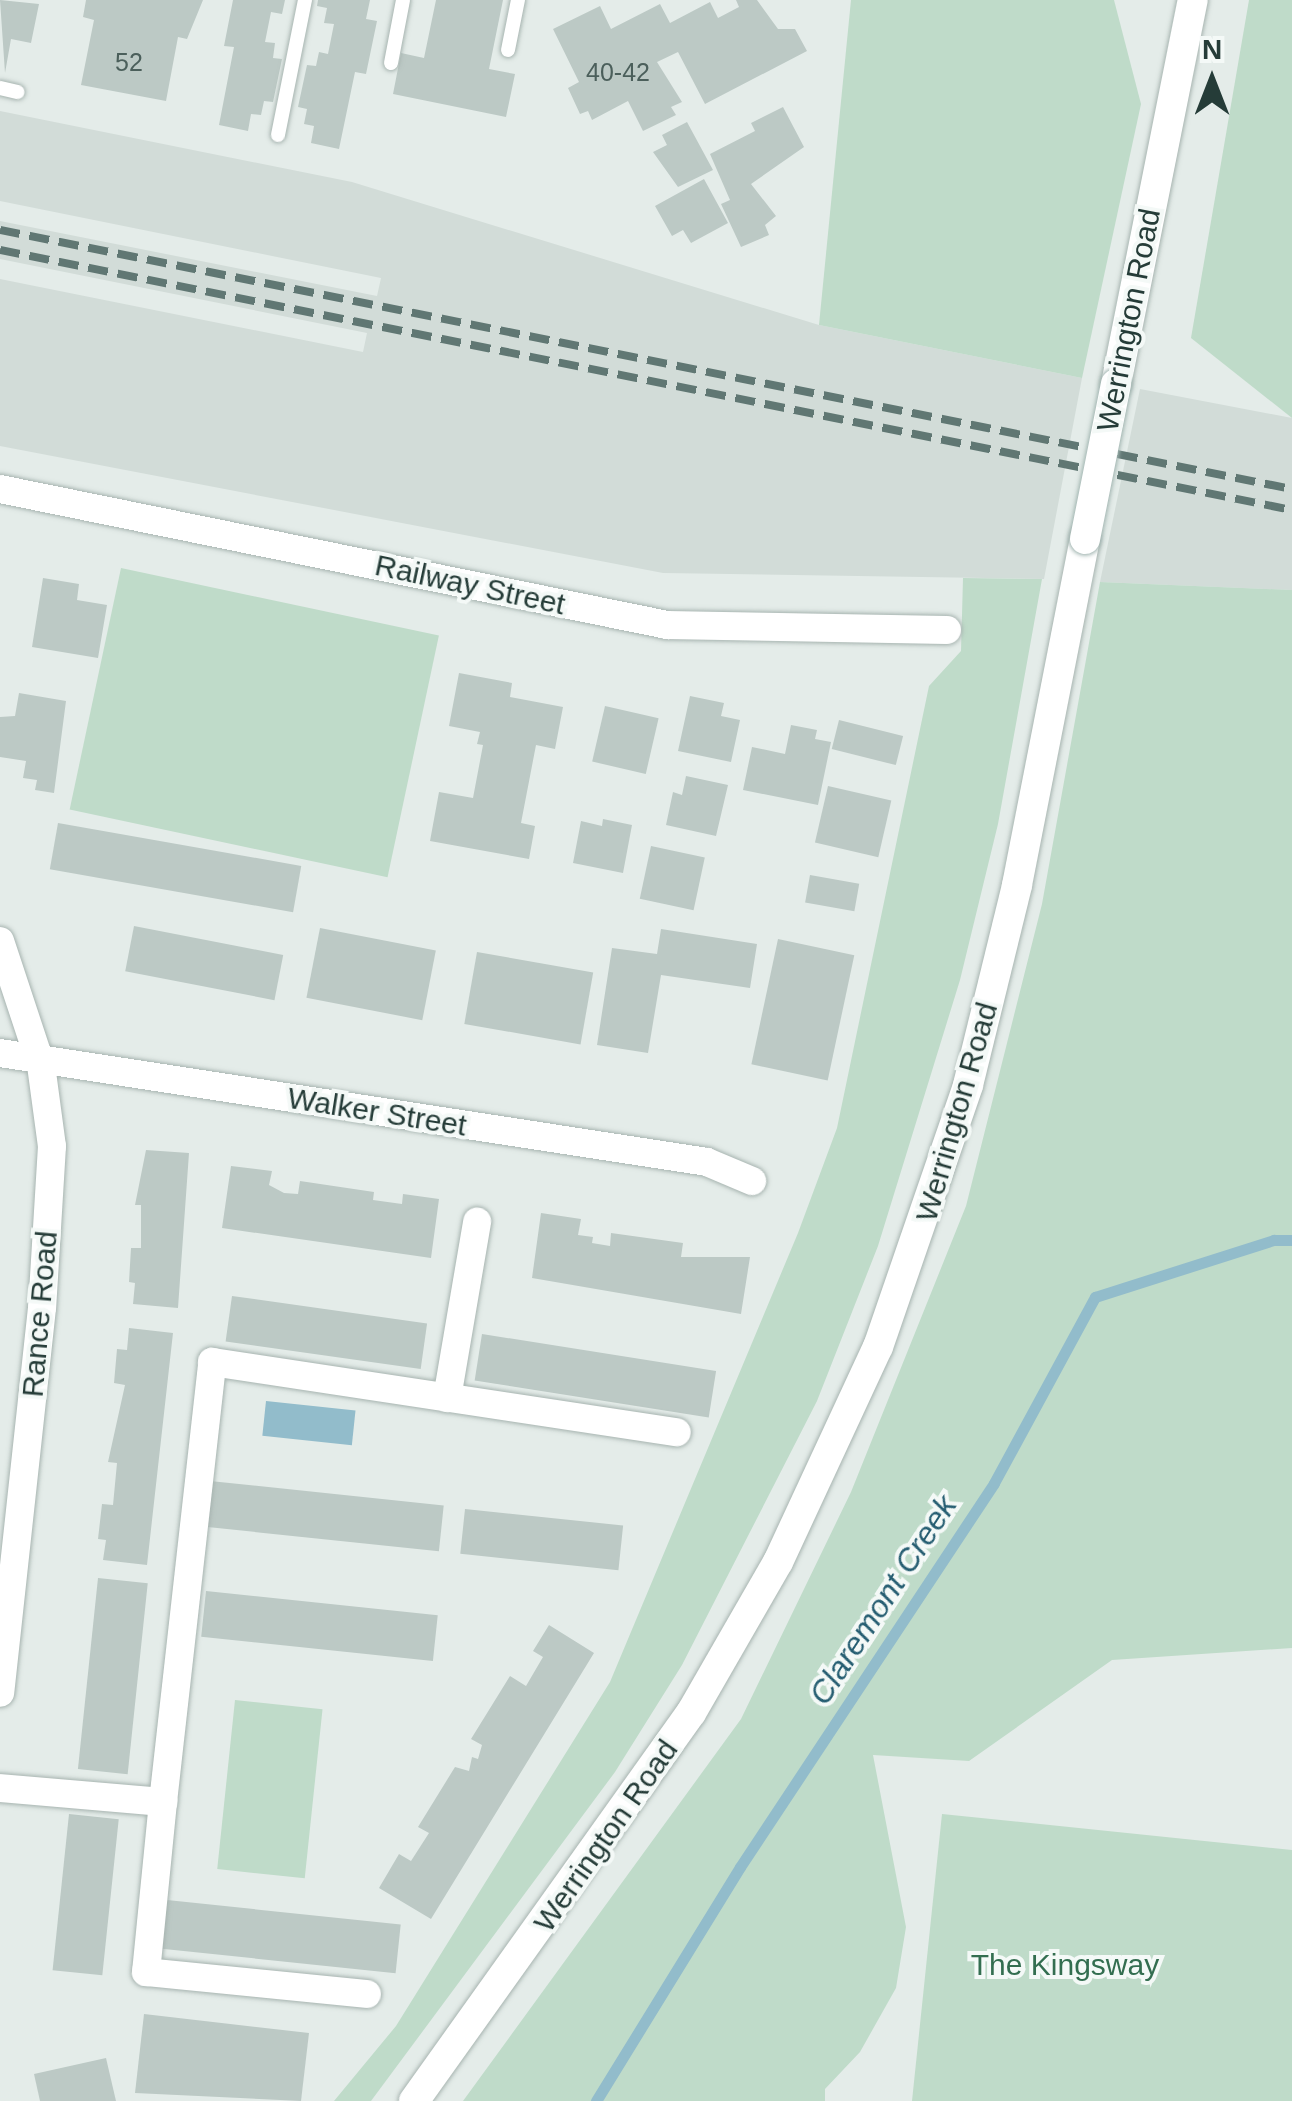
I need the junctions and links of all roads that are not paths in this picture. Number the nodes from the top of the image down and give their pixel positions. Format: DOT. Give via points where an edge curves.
graph roads {
  1 [pos="305,0"];
  2 [pos="403,0"];
  3 [pos="518,0"];
  4 [pos="1193,0"];
  5 [pos="508,50"];
  6 [pos="390,63"];
  7 [pos="0,88"];
  8 [pos="18,92"];
  9 [pos="278,136"];
  10 [pos="0,488"];
  11 [pos="947,630"];
  12 [pos="0,941"];
  13 [pos="0,1054"];
  14 [pos="40,1060"];
  15 [pos="752,1182"];
  16 [pos="477,1222"];
  17 [pos="447,1398"];
  18 [pos="677,1432"];
  19 [pos="4,1619"];
  20 [pos="0,1694"];
  21 [pos="0,1788"];
  22 [pos="163,1802"];
  23 [pos="368,1994"];
  24 [pos="414,2101"];
  1 -- 9 [label="lane"];
  2 -- 6 [label="lane"];
  3 -- 5 [label="lane"];
  4 -- 24 [label="main road, Werrington Road, bridge" via="1017,884 968,1085 878,1347 808,1502 712,1681"];
  7 -- 8 [label="lane"];
  10 -- 11 [label="street, Railway Street" via="667,625"];
  12 -- 14 [label="street, Rance Road"];
  13 -- 14 [label="street, Walker Street"];
  14 -- 15 [label="street, Walker Street" via="707,1162"];
  14 -- 19 [label="street, Rance Road" via="52,1146 48,1250"];
  16 -- 17 [label="street"];
  17 -- 18 [label="street"];
  17 -- 22 [label="street" via="212,1362"];
  19 -- 20 [label="street, Rance Road"];
  21 -- 22 [label="street"];
  22 -- 23 [label="street" via="146,1972"];
}
